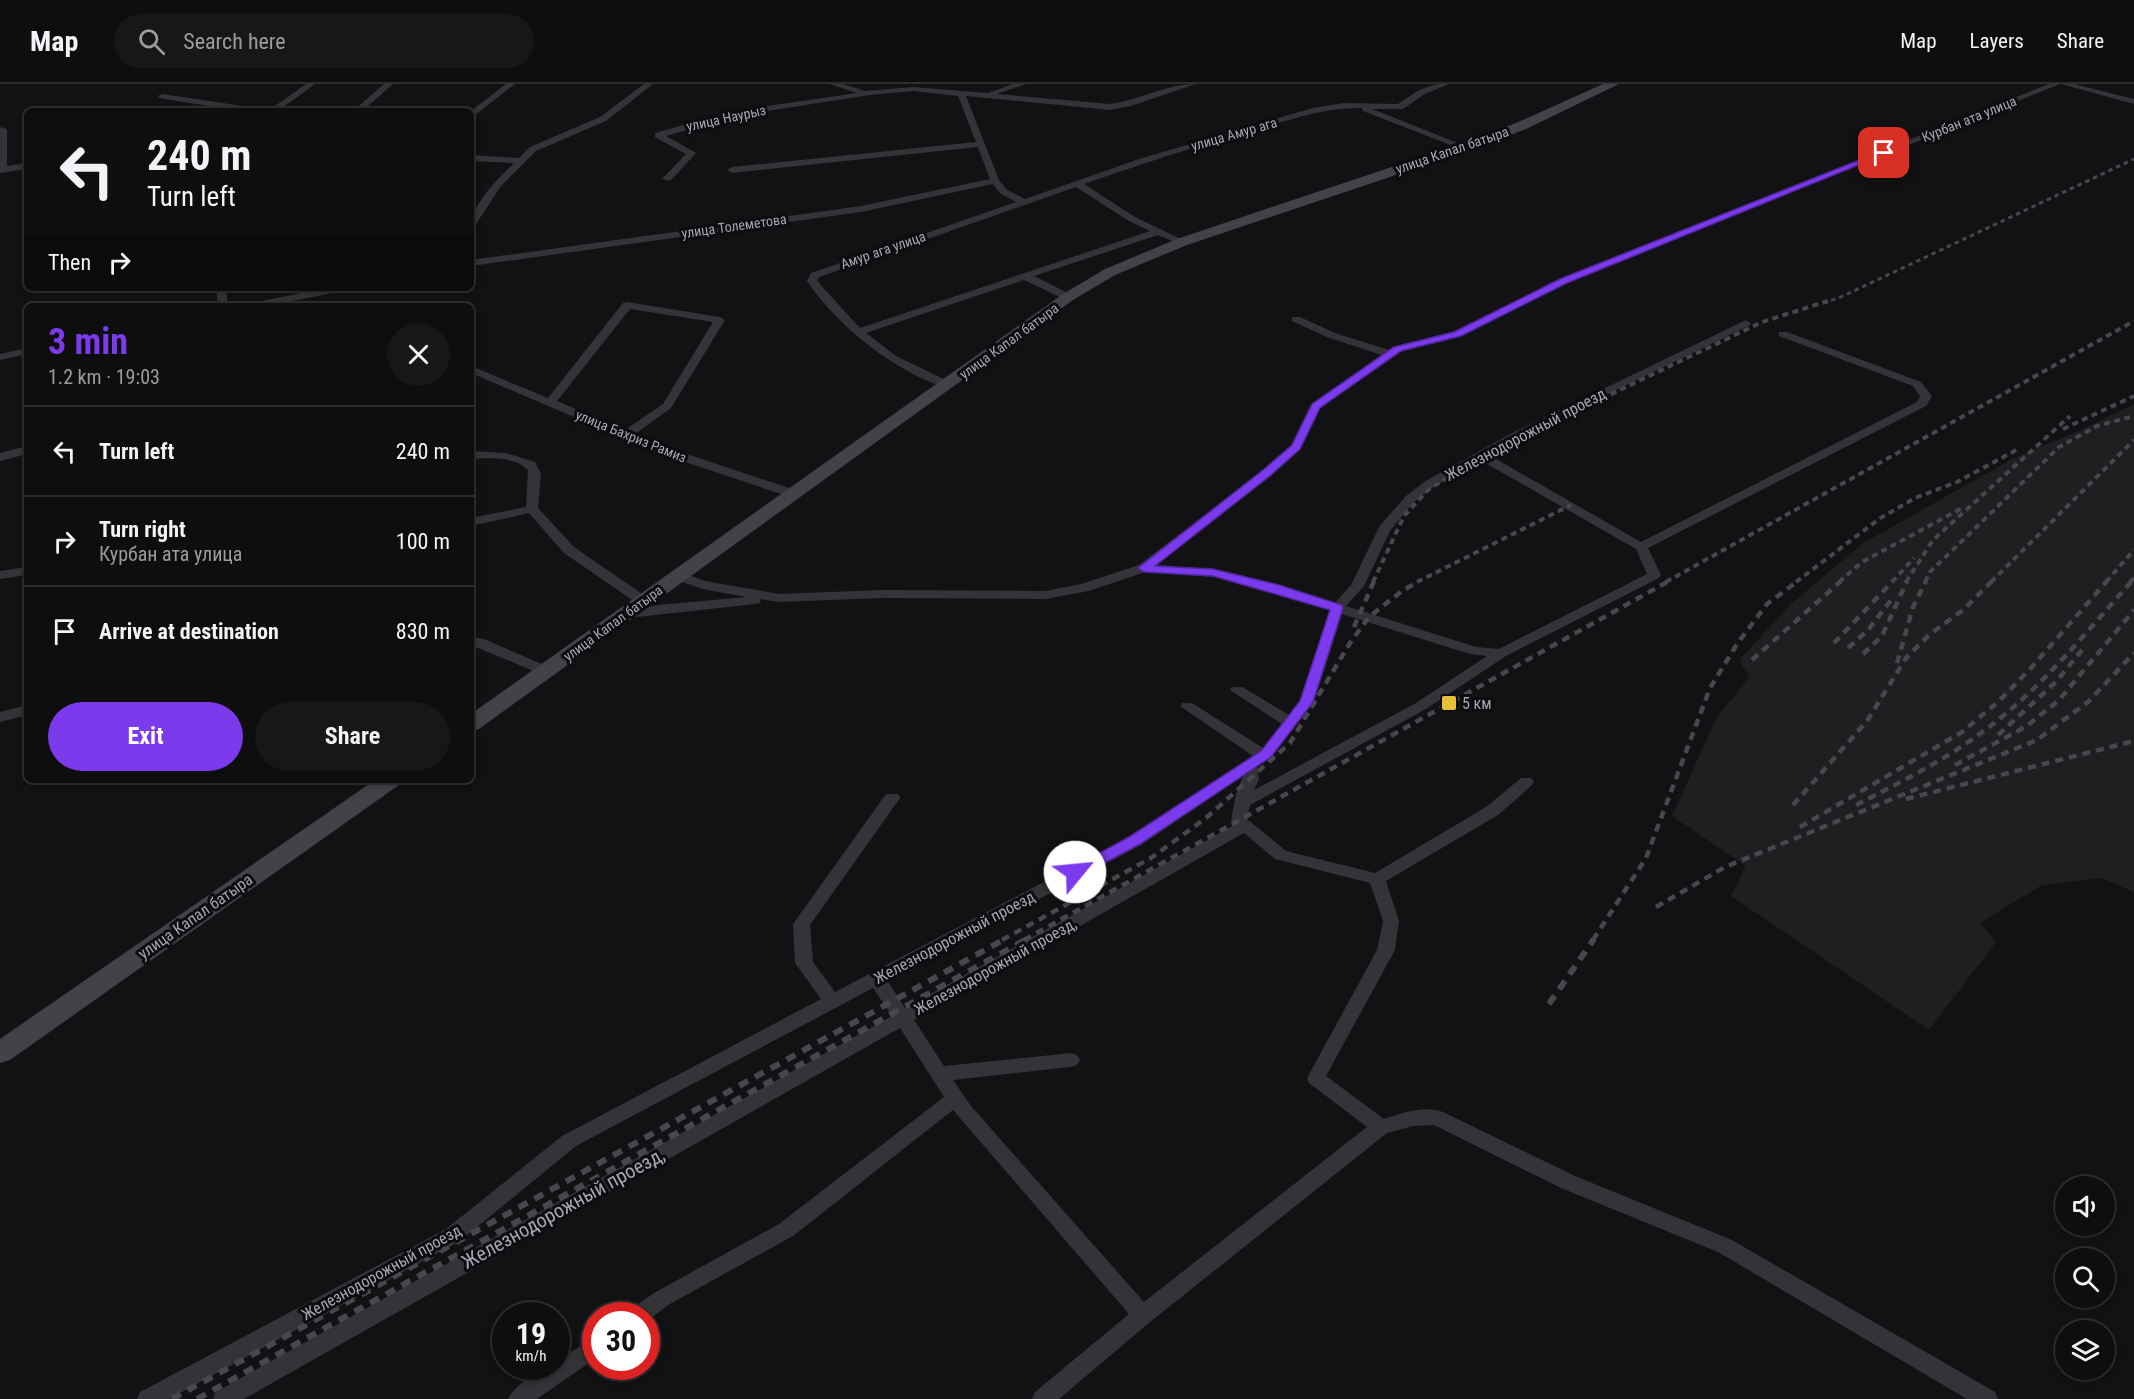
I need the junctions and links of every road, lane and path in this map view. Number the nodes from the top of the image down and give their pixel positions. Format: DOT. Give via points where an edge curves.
graph roads {
  1 [pos="311,84"];
  2 [pos="390,84"];
  3 [pos="511,84"];
  4 [pos="649,84"];
  5 [pos="833,84"];
  6 [pos="1022,84"];
  7 [pos="1192,84"];
  8 [pos="1445,84"];
  9 [pos="1613,84"];
  10 [pos="2056,84"];
  11 [pos="2064,84"];
  12 [pos="870,93"];
  13 [pos="960,93"];
  14 [pos="983,95"];
  15 [pos="162,96"];
  16 [pos="2134,102"];
  17 [pos="1354,104"];
  18 [pos="1400,107"];
  19 [pos="237,108"];
  20 [pos="276,108"];
  21 [pos="361,108"];
  22 [pos="474,113"];
  23 [pos="3,129"];
  24 [pos="982,144"];
  25 [pos="1469,146"];
  26 [pos="474,158"];
  27 [pos="519,160"];
  28 [pos="24,166"];
  29 [pos="2,170"];
  30 [pos="732,171"];
  31 [pos="667,179"];
  32 [pos="994,181"];
  33 [pos="1078,184"];
  34 [pos="1024,202"];
  35 [pos="474,220"];
  36 [pos="1159,231"];
  37 [pos="1182,242"];
  38 [pos="474,263"];
  39 [pos="1025,276"];
  40 [pos="327,291"];
  41 [pos="1068,297"];
  42 [pos="266,303"];
  43 [pos="1296,319"];
  44 [pos="1746,323"];
  45 [pos="858,332"];
  46 [pos="1783,334"];
  47 [pos="24,352"];
  48 [pos="1390,354"];
  49 [pos="0,357"];
  50 [pos="474,370"];
  51 [pos="948,385"];
  52 [pos="550,403"];
  53 [pos="626,435"];
  54 [pos="24,451"];
  55 [pos="474,455"];
  56 [pos="1480,455"];
  57 [pos="0,457"];
  58 [pos="794,494"];
  59 [pos="532,509"];
  60 [pos="474,521"];
  61 [pos="1641,547"];
  62 [pos="1144,568"];
  63 [pos="24,571"];
  64 [pos="0,575"];
  65 [pos="679,576"];
  66 [pos="779,598"];
  67 [pos="643,602"];
  68 [pos="1337,608"];
  69 [pos="624,616"];
  70 [pos="474,641"];
  71 [pos="1501,653"];
  72 [pos="546,671"];
  73 [pos="1237,690"];
  74 [pos="1187,706"];
  75 [pos="24,711"];
  76 [pos="0,717"];
  77 [pos="474,722"];
  78 [pos="1291,723"];
  79 [pos="1256,760"];
  80 [pos="1526,782"];
  81 [pos="387,783"];
  82 [pos="892,798"];
  83 [pos="1242,803"];
  84 [pos="1245,826"];
  85 [pos="1377,879"];
  86 [pos="876,978"];
  87 [pos="832,1001"];
  88 [pos="903,1018"];
  89 [pos="0,1053"];
  90 [pos="1071,1060"];
  91 [pos="940,1074"];
  92 [pos="956,1098"];
  93 [pos="1381,1127"];
  94 [pos="657,1302"];
  95 [pos="1143,1316"];
  96 [pos="582,1356"];
  97 [pos="148,1399"];
  98 [pos="224,1399"];
  99 [pos="519,1399"];
  100 [pos="1043,1399"];
  101 [pos="1987,1399"];
  1 -- 20 [label="street"];
  2 -- 21 [label="street"];
  3 -- 22 [label="street"];
  4 -- 27 [label="street" via="625,97 603,119 532,149"];
  5 -- 12 [label="street, улица Наурыз"];
  6 -- 14 [label="street"];
  7 -- 14 [label="street, улица Наурыз" via="1110,107"];
  8 -- 18 [label="street"];
  9 -- 25 [label="main road, улица Капал батыра"];
  10 -- 48 [label="street, Курбан ата улица" via="1563,281 1457,334"];
  11 -- 16 [label="street"];
  12 -- 13 [label="street, улица Наурыз" via="913,89"];
  12 -- 31 [label="street, улица Наурыз" via="733,114 660,133 657,136 692,153"];
  13 -- 14 [label="street, улица Наурыз"];
  13 -- 24 [label="street"];
  15 -- 19 [label="street"];
  17 -- 18 [label="street, улица Амур ага"];
  17 -- 25 [label="street"];
  17 -- 33 [label="street, улица Амур ага" via="1236,132"];
  18 -- 25 [label="street" via="1408,115"];
  23 -- 29 [label="street"];
  24 -- 30 [label="street"];
  24 -- 32 [label="street"];
  25 -- 37 [label="main road, улица Капал батыра"];
  26 -- 27 [label="street"];
  27 -- 35 [label="street"];
  28 -- 29 [label="street"];
  32 -- 34 [label="street" via="1004,192"];
  32 -- 38 [label="street, улица Толеметова" via="861,209"];
  33 -- 34 [label="street, улица Амур ага"];
  33 -- 36 [label="street" via="1132,219"];
  34 -- 45 [label="street, Амур ага улица" via="816,275 812,281 820,293"];
  36 -- 37 [label="street"];
  36 -- 39 [label="street"];
  37 -- 41 [label="main road, улица Капал батыра" via="1110,272"];
  39 -- 41 [label="street"];
  39 -- 45 [label="street"];
  40 -- 42 [label="street"];
  41 -- 51 [label="main road, улица Капал батыра"];
  43 -- 48 [label="street"];
  44 -- 56 [label="street, Железнодорожный проезд"];
  45 -- 51 [label="street" via="892,358"];
  46 -- 61 [label="street" via="1917,384 1926,396 1922,404"];
  47 -- 49 [label="street"];
  48 -- 62 [label="street, Курбан ата улица" via="1315,406 1296,447"];
  50 -- 52 [label="street, улица Бахриз Рамиз"];
  51 -- 58 [label="main road, улица Капал батыра"];
  52 -- 53 [label="street, улица Бахриз Рамиз"];
  52 -- 53 [label="street" via="627,305 720,320 667,406"];
  53 -- 58 [label="street, улица Бахриз Рамиз"];
  54 -- 57 [label="street"];
  55 -- 59 [label="street" via="516,458 530,464 534,470"];
  56 -- 61 [label="street"];
  56 -- 68 [label="street, Железнодорожный проезд" via="1410,499 1384,530 1358,586"];
  58 -- 65 [label="main road, улица Капал батыра"];
  59 -- 60 [label="street"];
  59 -- 67 [label="street" via="569,550"];
  61 -- 71 [label="street" via="1654,575"];
  62 -- 66 [label="street" via="1084,588 1045,595"];
  62 -- 68 [label="street" via="1213,573"];
  63 -- 64 [label="street"];
  65 -- 66 [label="street" via="702,585"];
  65 -- 67 [label="main road, улица Капал батыра"];
  66 -- 69 [label="street" via="658,609"];
  67 -- 69 [label="main road, улица Капал батыра"];
  68 -- 71 [label="street" via="1475,651"];
  68 -- 78 [label="street, Железнодорожный проезд" via="1307,702"];
  69 -- 72 [label="main road, улица Капал батыра"];
  70 -- 72 [label="street"];
  71 -- 83 [label="street" via="1421,706"];
  72 -- 77 [label="main road, улица Капал батыра"];
  73 -- 78 [label="street"];
  74 -- 79 [label="street"];
  75 -- 76 [label="street"];
  78 -- 79 [label="street, Железнодорожный проезд"];
  79 -- 83 [label="street"];
  79 -- 86 [label="street, Железнодорожный проезд" via="1135,841"];
  80 -- 85 [label="street" via="1492,811"];
  81 -- 89 [label="main road, улица Капал батыра"];
  82 -- 87 [label="street" via="801,924 804,963"];
  83 -- 84 [label="street" via="1239,821"];
  84 -- 85 [label="street" via="1281,855"];
  84 -- 88 [label="street, Железнодорожный проезд,"];
  85 -- 93 [label="street" via="1391,921 1386,950 1316,1078"];
  86 -- 87 [label="street, Железнодорожный проезд"];
  86 -- 88 [label="street, Железнодорожный проезд,"];
  87 -- 97 [label="street, Железнодорожный проезд" via="569,1141 453,1235"];
  88 -- 91 [label="street, Железнодорожный проезд,"];
  88 -- 98 [label="street, Железнодорожный проезд,"];
  90 -- 91 [label="street"];
  91 -- 92 [label="street, Железнодорожный проезд,"];
  92 -- 94 [label="street" via="786,1230"];
  92 -- 95 [label="street, Железнодорожный проезд,"];
  93 -- 95 [label="street"];
  93 -- 101 [label="street" via="1413,1118 1436,1117 1568,1182 1725,1245"];
  95 -- 100 [label="street"];
  96 -- 99 [label="street"];
}
